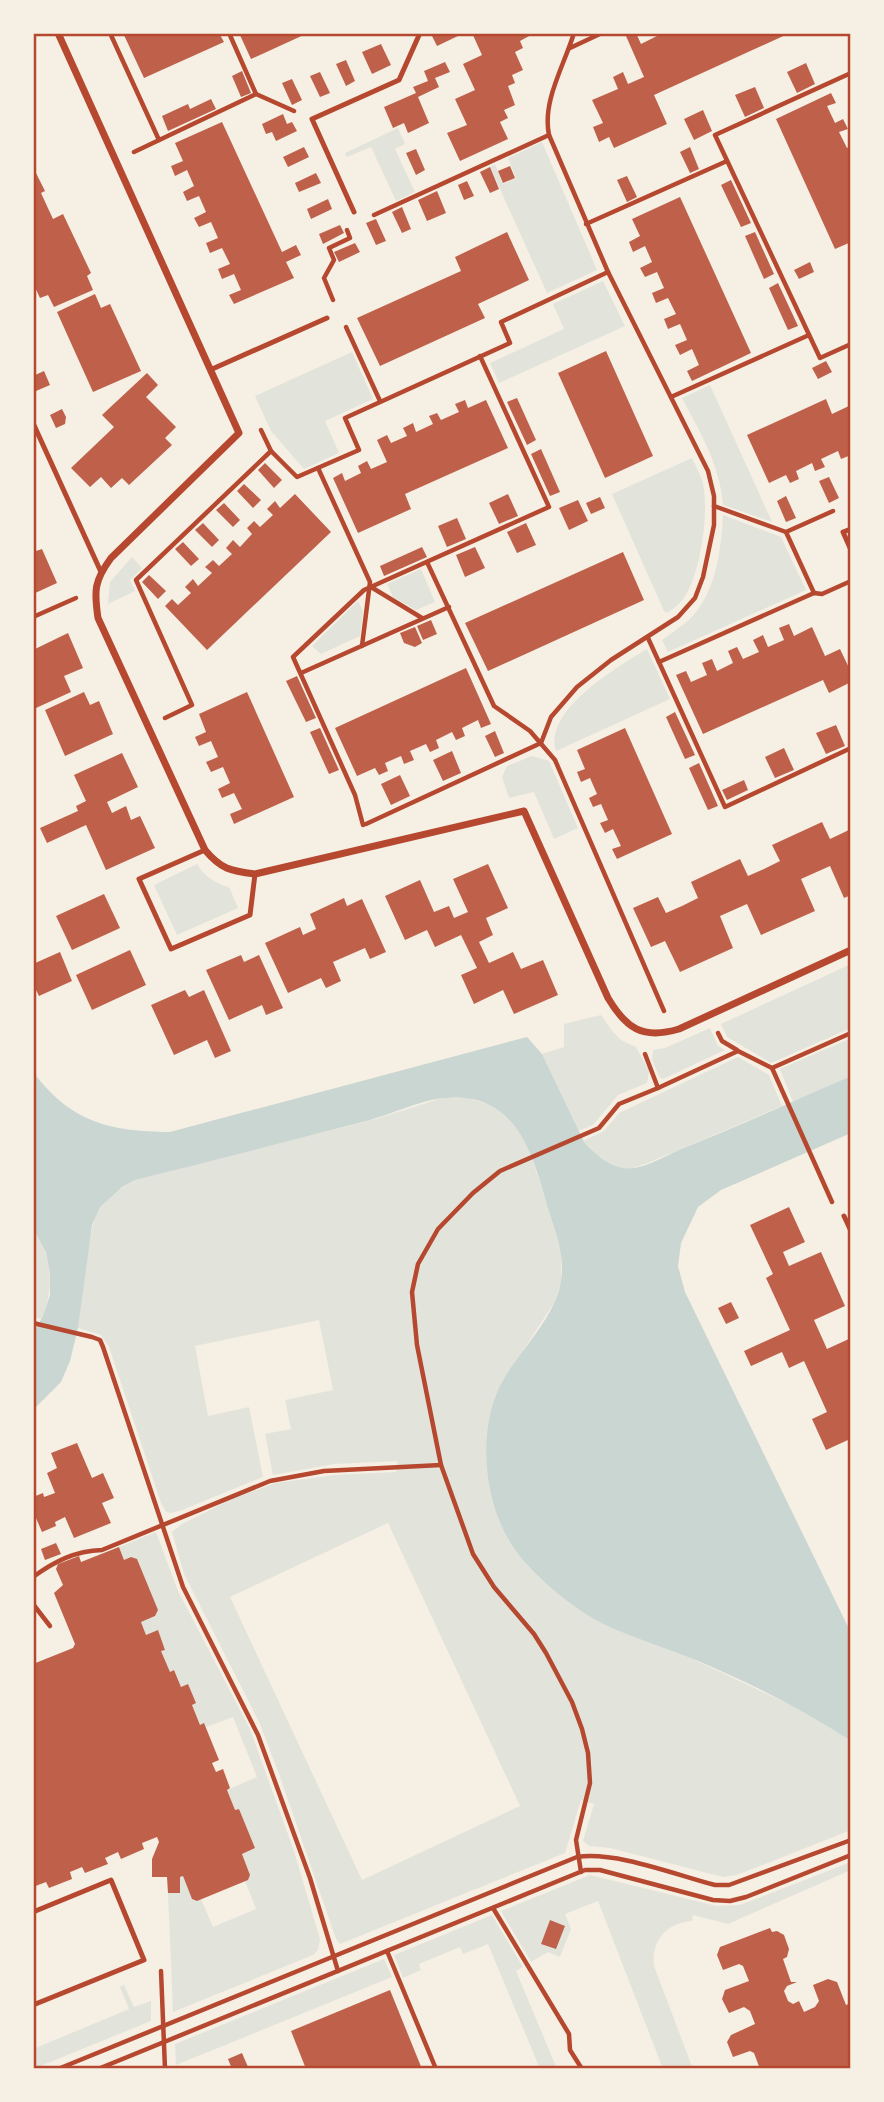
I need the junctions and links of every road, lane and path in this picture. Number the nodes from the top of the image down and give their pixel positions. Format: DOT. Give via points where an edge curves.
graph roads {
  1 [pos="58,33"];
  2 [pos="110,33"];
  3 [pos="229,33"];
  4 [pos="420,33"];
  5 [pos="574,33"];
  6 [pos="602,33"];
  7 [pos="570,48"];
  8 [pos="851,73"];
  9 [pos="256,94"];
  10 [pos="312,119"];
  11 [pos="549,135"];
  12 [pos="159,140"];
  13 [pos="115,161"];
  14 [pos="727,161"];
  15 [pos="354,212"];
  16 [pos="366,219"];
  17 [pos="586,224"];
  18 [pos="352,225"];
  19 [pos="608,272"];
  20 [pos="334,301"];
  21 [pos="327,318"];
  22 [pos="345,324"];
  23 [pos="809,335"];
  24 [pos="851,344"];
  25 [pos="480,356"];
  26 [pos="210,370"];
  27 [pos="671,397"];
  28 [pos="380,402"];
  29 [pos="33,423"];
  30 [pos="239,433"];
  31 [pos="271,451"];
  32 [pos="318,468"];
  33 [pos="714,506"];
  34 [pos="851,529"];
  35 [pos="786,532"];
  36 [pos="842,532"];
  37 [pos="851,550"];
  38 [pos="427,562"];
  39 [pos="101,572"];
  40 [pos="851,581"];
  41 [pos="371,587"];
  42 [pos="814,593"];
  43 [pos="94,594"];
  44 [pos="449,607"];
  45 [pos="33,617"];
  46 [pos="423,618"];
  47 [pos="648,638"];
  48 [pos="362,646"];
  49 [pos="659,662"];
  50 [pos="301,673"];
  51 [pos="148,726"];
  52 [pos="541,743"];
  53 [pos="851,748"];
  54 [pos="363,825"];
  55 [pos="369,848"];
  56 [pos="205,850"];
  57 [pos="255,874"];
  58 [pos="851,950"];
  59 [pos="638,1030"];
  60 [pos="673,1031"];
  61 [pos="851,1033"];
  62 [pos="772,1068"];
  63 [pos="658,1088"];
  64 [pos="844,1216"];
  65 [pos="851,1231"];
  66 [pos="33,1323"];
  67 [pos="442,1465"];
  68 [pos="161,1526"];
  69 [pos="33,1577"];
  70 [pos="33,1604"];
  71 [pos="50,1626"];
  72 [pos="851,1840"];
  73 [pos="851,1855"];
  74 [pos="577,1857"];
  75 [pos="581,1872"];
  76 [pos="493,1908"];
  77 [pos="33,1912"];
  78 [pos="387,1951"];
  79 [pos="333,1957"];
  80 [pos="144,1960"];
  81 [pos="338,1971"];
  82 [pos="33,2005"];
  83 [pos="163,2026"];
  84 [pos="164,2042"];
  85 [pos="58,2069"];
  86 [pos="98,2069"];
  87 [pos="165,2069"];
  88 [pos="436,2069"];
  89 [pos="582,2069"];
  1 -- 13 [label="street"];
  2 -- 12 [label="path"];
  3 -- 9 [label="path"];
  4 -- 10 [label="lane" via="399,80"];
  5 -- 7 [label="path"];
  6 -- 7 [label="path"];
  7 -- 11 [label="path" via="549,104"];
  8 -- 14 [label="path" via="715,135"];
  9 -- 10 [label="path"];
  9 -- 12 [label="path"];
  10 -- 15 [label="lane"];
  11 -- 16 [label="path"];
  11 -- 17 [label="path"];
  12 -- 13 [label="path"];
  13 -- 26 [label="street"];
  14 -- 17 [label="path"];
  14 -- 23 [label="path"];
  17 -- 19 [label="path"];
  18 -- 20 [label="path" via="346,228 350,238 329,248 334,260 324,278"];
  19 -- 25 [label="path" via="501,322 510,342"];
  19 -- 27 [label="path"];
  21 -- 26 [label="lane"];
  22 -- 28 [label="path"];
  23 -- 24 [label="path" via="820,358"];
  23 -- 27 [label="path"];
  25 -- 28 [label="path"];
  25 -- 38 [label="path" via="549,507"];
  26 -- 30 [label="street"];
  27 -- 33 [label="path" via="708,471"];
  28 -- 32 [label="path" via="345,418 359,450"];
  29 -- 39 [label="lane"];
  30 -- 31 [label="path" via="258,424"];
  30 -- 39 [label="street"];
  31 -- 32 [label="path" via="297,477"];
  31 -- 51 [label="path" via="136,580 191,705"];
  32 -- 41 [label="path"];
  33 -- 35 [label="path"];
  33 -- 47 [label="path" via="704,577 695,598"];
  34 -- 36 [label="lane"];
  35 -- 36 [label="path" via="833,511"];
  35 -- 42 [label="path"];
  36 -- 37 [label="lane"];
  38 -- 41 [label="path"];
  38 -- 44 [label="path"];
  39 -- 43 [label="street"];
  40 -- 42 [label="path"];
  41 -- 46 [label="path"];
  41 -- 48 [label="path"];
  41 -- 50 [label="path" via="293,657"];
  42 -- 49 [label="path"];
  43 -- 45 [label="path"];
  43 -- 51 [label="street" via="98,618"];
  44 -- 46 [label="path"];
  44 -- 52 [label="path" via="494,706"];
  46 -- 48 [label="path"];
  47 -- 49 [label="path"];
  47 -- 52 [label="path" via="577,687 551,717"];
  48 -- 50 [label="path"];
  49 -- 53 [label="path" via="725,807"];
  50 -- 54 [label="path" via="355,795"];
  51 -- 56 [label="street"];
  52 -- 54 [label="path"];
  52 -- 60 [label="path" via="555,760"];
  54 -- 55 [label="path"];
  55 -- 57 [label="street"];
  55 -- 59 [label="street" via="524,811 608,998 621,1019"];
  56 -- 57 [label="street" via="217,864"];
  56 -- 57 [label="lane" via="139,879 171,949 250,915"];
  58 -- 60 [label="street"];
  59 -- 60 [label="street"];
  59 -- 63 [label="path"];
  61 -- 62 [label="path"];
  62 -- 63 [label="path" via="738,1051"];
  62 -- 64 [label="path" via="835,1209"];
  63 -- 67 [label="path" via="619,1104 599,1128 500,1171 438,1229 418,1264 412,1292 417,1345"];
  64 -- 65 [label="lane"];
  66 -- 68 [label="path" via="100,1340"];
  67 -- 68 [label="path" via="324,1471 270,1481"];
  67 -- 74 [label="path" via="473,1553 546,1653 582,1729 590,1783 576,1840"];
  68 -- 69 [label="path" via="102,1550 83,1550"];
  68 -- 79 [label="path" via="183,1587 258,1735"];
  70 -- 71 [label="path"];
  72 -- 74 [label="path" via="729,1885 612,1857"];
  73 -- 75 [label="path" via="730,1901 600,1870"];
  74 -- 75 [label="path"];
  74 -- 79 [label="path"];
  75 -- 76 [label="path"];
  76 -- 78 [label="path"];
  76 -- 89 [label="path" via="569,2035 570,2050"];
  77 -- 80 [label="lane" via="111,1880"];
  78 -- 81 [label="path"];
  78 -- 88 [label="path"];
  79 -- 81 [label="path"];
  79 -- 83 [label="path"];
  80 -- 82 [label="lane"];
  80 -- 83 [label="path" via="160,1959"];
  81 -- 84 [label="path"];
  83 -- 84 [label="path"];
  83 -- 85 [label="path"];
  84 -- 86 [label="path"];
  84 -- 87 [label="path"];
}
